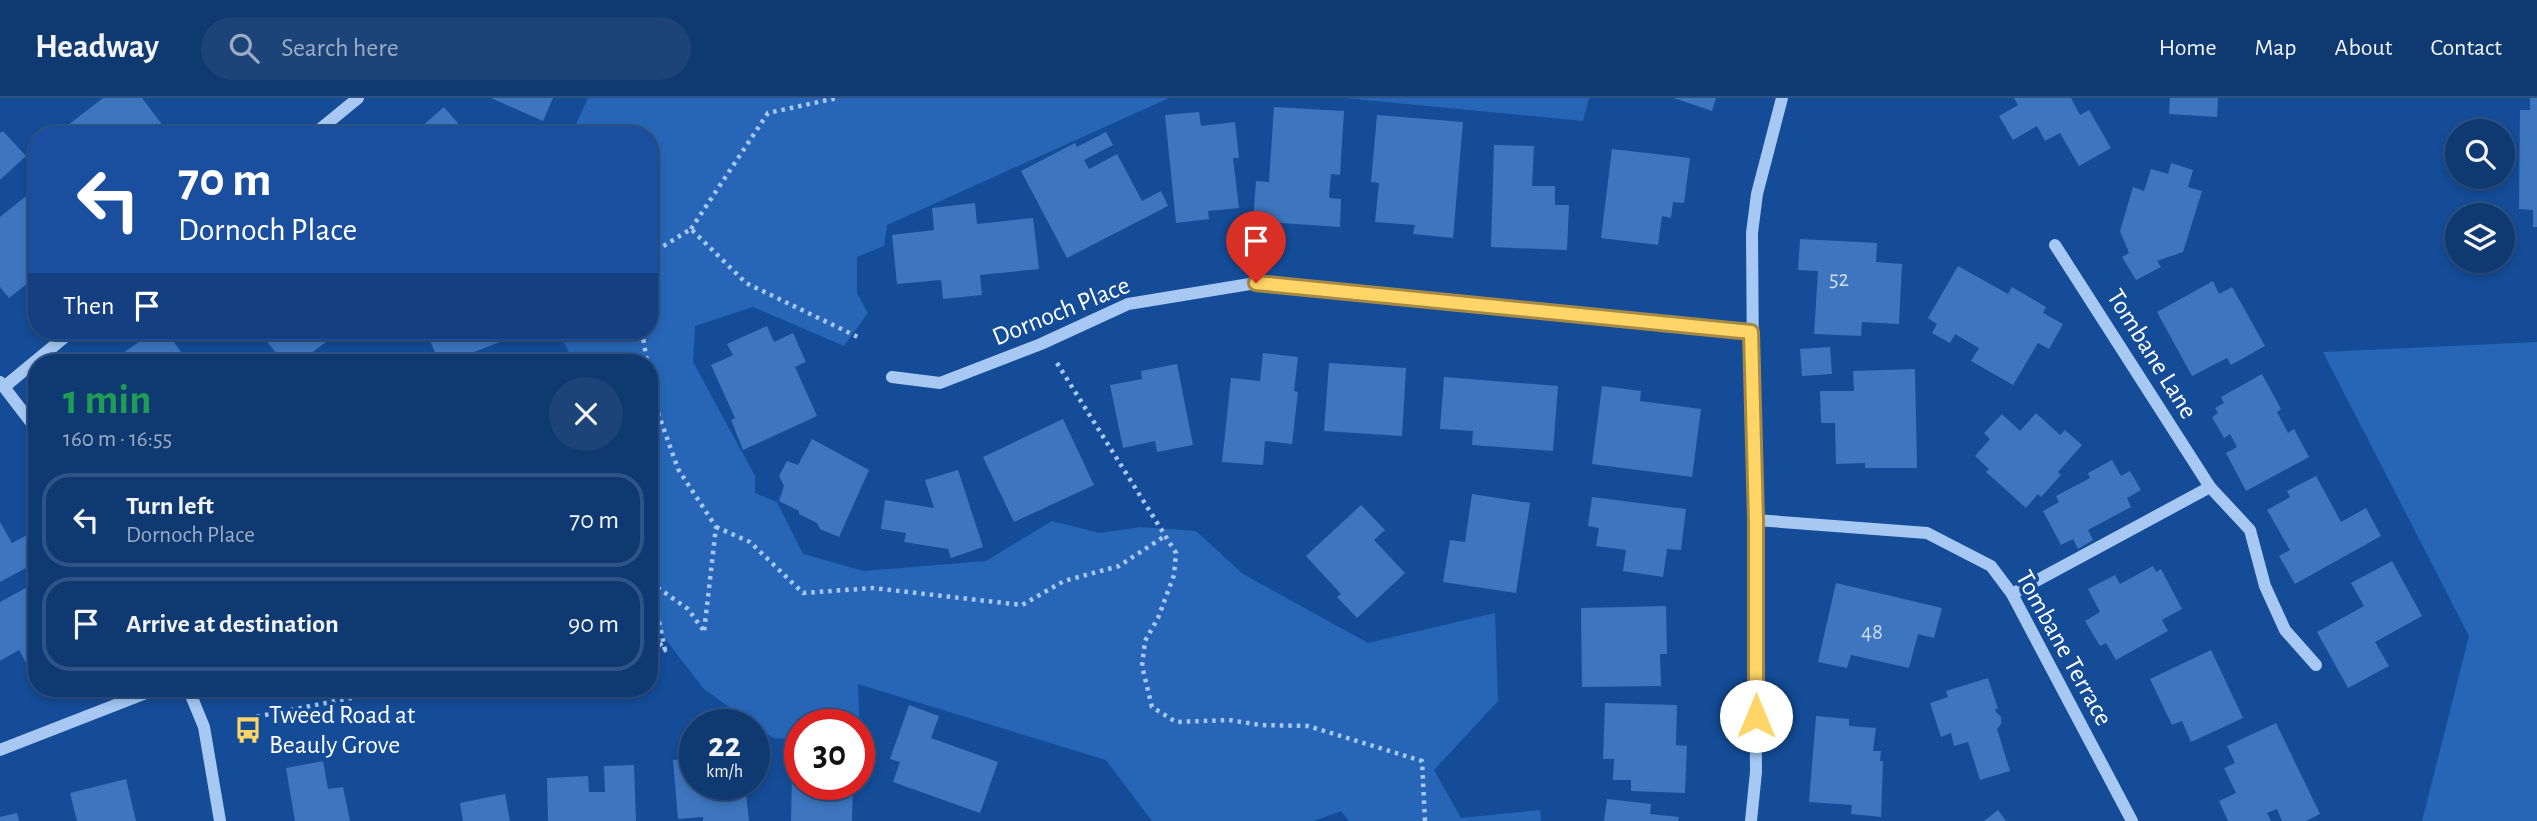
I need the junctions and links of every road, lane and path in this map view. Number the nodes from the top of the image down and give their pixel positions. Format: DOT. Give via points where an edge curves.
graph roads {
  1 [pos="358,98"];
  2 [pos="837,98"];
  3 [pos="1782,98"];
  4 [pos="324,126"];
  5 [pos="691,229"];
  6 [pos="2056,245"];
  7 [pos="658,249"];
  8 [pos="1751,332"];
  9 [pos="860,338"];
  10 [pos="60,340"];
  11 [pos="42,354"];
  12 [pos="1057,363"];
  13 [pos="28,365"];
  14 [pos="892,377"];
  15 [pos="2,385"];
  16 [pos="658,413"];
  17 [pos="28,418"];
  18 [pos="2210,487"];
  19 [pos="1756,520"];
  20 [pos="716,527"];
  21 [pos="1165,536"];
  22 [pos="658,588"];
  23 [pos="2012,594"];
  24 [pos="658,616"];
  25 [pos="658,641"];
  26 [pos="2316,665"];
  27 [pos="136,697"];
  28 [pos="192,697"];
  29 [pos="356,697"];
  30 [pos="240,720"];
  31 [pos="0,750"];
  32 [pos="220,821"];
  33 [pos="1425,821"];
  34 [pos="1751,821"];
  35 [pos="2132,821"];
  1 -- 4 [label="street"];
  2 -- 5 [label="path" via="768,113"];
  3 -- 8 [label="street" via="1757,194"];
  5 -- 7 [label="path"];
  5 -- 9 [label="path" via="746,283"];
  6 -- 18 [label="street, Tombane Lane"];
  8 -- 14 [label="street, Dornoch Place" via="1256,283 1128,304 940,383"];
  8 -- 19 [label="street"];
  10 -- 11 [label="street"];
  12 -- 21 [label="path"];
  13 -- 15 [label="street"];
  15 -- 17 [label="street"];
  16 -- 20 [label="path" via="678,469"];
  18 -- 23 [label="street"];
  18 -- 26 [label="street, Tombane Lane" via="2250,530 2265,586 2285,630"];
  19 -- 23 [label="street, Tombane Terrace" via="1927,533 1991,566"];
  19 -- 34 [label="street" via="1756,772"];
  20 -- 21 [label="path" via="750,542 803,593 873,588 1022,605 1064,581 1119,566"];
  20 -- 22 [label="path" via="704,632 688,609"];
  21 -- 33 [label="path" via="1176,553 1174,575 1145,641 1142,666 1152,707 1176,722 1230,720 1308,726 1422,761"];
  23 -- 35 [label="street, Tombane Terrace"];
  24 -- 25 [label="path" via="665,650"];
  27 -- 31 [label="street"];
  28 -- 32 [label="street" via="204,727"];
  29 -- 30 [label="path"];
}
